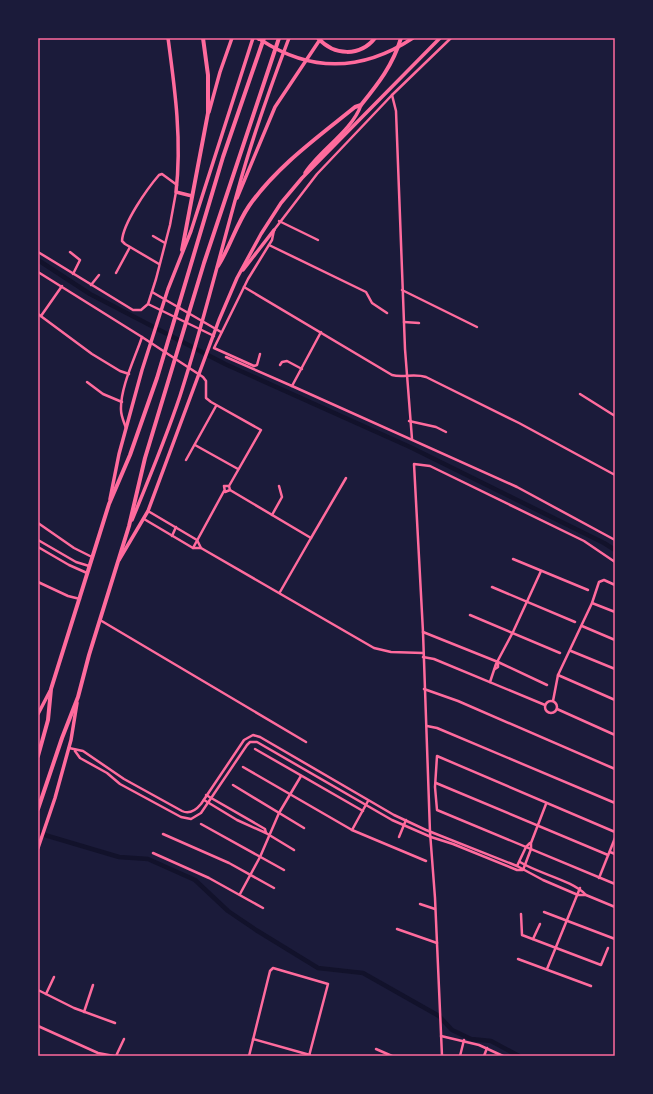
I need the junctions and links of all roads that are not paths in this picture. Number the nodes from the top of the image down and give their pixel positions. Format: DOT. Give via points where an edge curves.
graph roads {
  1 [pos="168,38"];
  2 [pos="203,38"];
  3 [pos="232,38"];
  4 [pos="253,38"];
  5 [pos="259,38"];
  6 [pos="264,38"];
  7 [pos="279,38"];
  8 [pos="289,38"];
  9 [pos="318,38"];
  10 [pos="321,38"];
  11 [pos="375,38"];
  12 [pos="401,38"];
  13 [pos="413,38"];
  14 [pos="440,38"];
  15 [pos="451,38"];
  16 [pos="392,94"];
  17 [pos="361,105"];
  18 [pos="208,113"];
  19 [pos="302,178"];
  20 [pos="177,185"];
  21 [pos="176,192"];
  22 [pos="192,196"];
  23 [pos="235,202"];
  24 [pos="279,221"];
  25 [pos="274,230"];
  26 [pos="153,236"];
  27 [pos="318,240"];
  28 [pos="165,243"];
  29 [pos="269,245"];
  30 [pos="130,247"];
  31 [pos="182,250"];
  32 [pos="38,252"];
  33 [pos="70,252"];
  34 [pos="159,264"];
  35 [pos="218,266"];
  36 [pos="38,272"];
  37 [pos="116,273"];
  38 [pos="74,274"];
  39 [pos="98,275"];
  40 [pos="237,278"];
  41 [pos="92,285"];
  42 [pos="62,286"];
  43 [pos="244,287"];
  44 [pos="402,290"];
  45 [pos="152,292"];
  46 [pos="148,304"];
  47 [pos="387,313"];
  48 [pos="39,315"];
  49 [pos="405,322"];
  50 [pos="419,324"];
  51 [pos="477,327"];
  52 [pos="221,332"];
  53 [pos="321,332"];
  54 [pos="142,337"];
  55 [pos="218,338"];
  56 [pos="260,354"];
  57 [pos="226,357"];
  58 [pos="280,365"];
  59 [pos="302,368"];
  60 [pos="129,374"];
  61 [pos="408,375"];
  62 [pos="87,382"];
  63 [pos="292,386"];
  64 [pos="580,394"];
  65 [pos="122,402"];
  66 [pos="216,406"];
  67 [pos="615,416"];
  68 [pos="409,421"];
  69 [pos="127,431"];
  70 [pos="446,432"];
  71 [pos="412,439"];
  72 [pos="195,445"];
  73 [pos="186,460"];
  74 [pos="238,469"];
  75 [pos="615,475"];
  76 [pos="346,478"];
  77 [pos="229,486"];
  78 [pos="279,486"];
  79 [pos="230,490"];
  80 [pos="224,491"];
  81 [pos="109,504"];
  82 [pos="148,511"];
  83 [pos="272,515"];
  84 [pos="144,519"];
  85 [pos="38,524"];
  86 [pos="129,526"];
  87 [pos="176,527"];
  88 [pos="172,536"];
  89 [pos="311,538"];
  90 [pos="38,540"];
  91 [pos="197,540"];
  92 [pos="615,540"];
  93 [pos="38,547"];
  94 [pos="193,548"];
  95 [pos="201,548"];
  96 [pos="93,557"];
  97 [pos="513,558"];
  98 [pos="119,561"];
  99 [pos="615,562"];
  100 [pos="90,566"];
  101 [pos="541,571"];
  102 [pos="88,573"];
  103 [pos="38,582"];
  104 [pos="615,585"];
  105 [pos="492,587"];
  106 [pos="588,590"];
  107 [pos="280,592"];
  108 [pos="80,599"];
  109 [pos="527,602"];
  110 [pos="592,603"];
  111 [pos="615,612"];
  112 [pos="470,615"];
  113 [pos="100,620"];
  114 [pos="575,622"];
  115 [pos="582,626"];
  116 [pos="423,632"];
  117 [pos="513,632"];
  118 [pos="615,640"];
  119 [pos="571,651"];
  120 [pos="423,653"];
  121 [pos="560,654"];
  122 [pos="423,657"];
  123 [pos="498,662"];
  124 [pos="615,669"];
  125 [pos="558,675"];
  126 [pos="490,682"];
  127 [pos="547,685"];
  128 [pos="51,689"];
  129 [pos="424,689"];
  130 [pos="78,697"];
  131 [pos="615,700"];
  132 [pos="553,701"];
  133 [pos="545,705"];
  134 [pos="557,709"];
  135 [pos="38,714"];
  136 [pos="427,726"];
  137 [pos="615,735"];
  138 [pos="306,742"];
  139 [pos="69,748"];
  140 [pos="255,749"];
  141 [pos="76,751"];
  142 [pos="38,756"];
  143 [pos="95,759"];
  144 [pos="92,764"];
  145 [pos="307,765"];
  146 [pos="243,767"];
  147 [pos="615,769"];
  148 [pos="304,770"];
  149 [pos="301,776"];
  150 [pos="130,782"];
  151 [pos="436,783"];
  152 [pos="233,785"];
  153 [pos="127,788"];
  154 [pos="206,795"];
  155 [pos="290,795"];
  156 [pos="212,798"];
  157 [pos="204,800"];
  158 [pos="368,801"];
  159 [pos="209,803"];
  160 [pos="615,803"];
  161 [pos="546,804"];
  162 [pos="366,806"];
  163 [pos="38,809"];
  164 [pos="363,811"];
  165 [pos="279,813"];
  166 [pos="406,820"];
  167 [pos="201,824"];
  168 [pos="403,826"];
  169 [pos="538,826"];
  170 [pos="304,828"];
  171 [pos="352,830"];
  172 [pos="430,832"];
  173 [pos="615,832"];
  174 [pos="163,834"];
  175 [pos="268,834"];
  176 [pos="399,837"];
  177 [pos="430,838"];
  178 [pos="615,838"];
  179 [pos="531,843"];
  180 [pos="526,847"];
  181 [pos="38,848"];
  182 [pos="531,849"];
  183 [pos="294,850"];
  184 [pos="153,853"];
  185 [pos="609,853"];
  186 [pos="615,854"];
  187 [pos="260,857"];
  188 [pos="426,861"];
  189 [pos="520,862"];
  190 [pos="517,866"];
  191 [pos="525,866"];
  192 [pos="284,870"];
  193 [pos="523,870"];
  194 [pos="537,872"];
  195 [pos="250,876"];
  196 [pos="536,877"];
  197 [pos="599,878"];
  198 [pos="615,884"];
  199 [pos="274,888"];
  200 [pos="580,888"];
  201 [pos="240,894"];
  202 [pos="578,895"];
  203 [pos="586,895"];
  204 [pos="420,904"];
  205 [pos="615,907"];
  206 [pos="264,908"];
  207 [pos="435,909"];
  208 [pos="544,912"];
  209 [pos="521,914"];
  210 [pos="566,921"];
  211 [pos="540,924"];
  212 [pos="397,929"];
  213 [pos="533,939"];
  214 [pos="615,939"];
  215 [pos="437,943"];
  216 [pos="556,948"];
  217 [pos="608,948"];
  218 [pos="518,959"];
  219 [pos="547,969"];
  220 [pos="54,977"];
  221 [pos="93,986"];
  222 [pos="591,986"];
  223 [pos="38,990"];
  224 [pos="46,994"];
  225 [pos="84,1012"];
  226 [pos="115,1023"];
  227 [pos="38,1026"];
  228 [pos="441,1036"];
  229 [pos="124,1039"];
  230 [pos="253,1039"];
  231 [pos="464,1040"];
  232 [pos="487,1048"];
  233 [pos="376,1049"];
  234 [pos="309,1055"];
  235 [pos="115,1056"];
  236 [pos="249,1056"];
  237 [pos="392,1056"];
  238 [pos="442,1056"];
  239 [pos="460,1056"];
  240 [pos="484,1056"];
  241 [pos="503,1056"];
  1 -- 20 [label="main road" via="178,122"];
  2 -- 18 [label="highway" via="208,75"];
  3 -- 18 [label="main road"];
  4 -- 31 [label="main road" via="191,231"];
  5 -- 13 [label="main road" via="290,56 336,64 373,59"];
  6 -- 81 [label="highway" via="242,98 157,378 130,455"];
  7 -- 86 [label="highway" via="192,301 145,458"];
  8 -- 23 [label="main road"];
  9 -- 11 [label="highway" via="326,46 343,52 365,48"];
  10 -- 23 [label="main road" via="275,107"];
  12 -- 17 [label="highway" via="391,65"];
  14 -- 19 [label="main road"];
  15 -- 16 [label="street"];
  16 -- 24 [label="street" via="317,174"];
  16 -- 44 [label="street" via="396,111"];
  17 -- 19 [label="main road" via="339,136 317,157"];
  17 -- 35 [label="highway" via="302,150 259,192 240,221"];
  18 -- 22 [label="highway"];
  19 -- 40 [label="main road" via="260,234"];
  20 -- 21 [label="main road"];
  20 -- 30 [label="street" via="162,174 157,176 125,229 122,241"];
  21 -- 22 [label="main road"];
  21 -- 28 [label="street"];
  22 -- 31 [label="highway"];
  23 -- 35 [label="main road"];
  24 -- 25 [label="street"];
  24 -- 27 [label="street"];
  25 -- 29 [label="street"];
  25 -- 40 [label="main road"];
  26 -- 28 [label="street"];
  28 -- 34 [label="street"];
  29 -- 43 [label="street"];
  29 -- 47 [label="street" via="366,292 372,303"];
  30 -- 34 [label="street"];
  30 -- 37 [label="street"];
  31 -- 69 [label="main road" via="142,370"];
  32 -- 38 [label="street"];
  33 -- 38 [label="street" via="80,260"];
  34 -- 45 [label="street"];
  35 -- 86 [label="main road" via="180,394 157,461"];
  36 -- 42 [label="street"];
  38 -- 41 [label="street"];
  39 -- 41 [label="street"];
  40 -- 82 [label="main road" via="218,320"];
  41 -- 46 [label="street" via="133,310 141,310"];
  42 -- 48 [label="street"];
  42 -- 54 [label="street"];
  43 -- 52 [label="street"];
  43 -- 53 [label="street"];
  44 -- 49 [label="street"];
  44 -- 51 [label="street"];
  45 -- 46 [label="street"];
  45 -- 52 [label="street"];
  46 -- 55 [label="street"];
  48 -- 60 [label="street" via="92,354"];
  49 -- 50 [label="street"];
  49 -- 61 [label="street"];
  52 -- 55 [label="street"];
  53 -- 59 [label="street"];
  53 -- 61 [label="street" via="392,375"];
  54 -- 60 [label="street"];
  54 -- 66 [label="street" via="203,377 206,381 206,398"];
  55 -- 56 [label="street" via="214,349 252,365 256,365"];
  57 -- 63 [label="street"];
  58 -- 59 [label="street" via="287,361"];
  59 -- 63 [label="street"];
  60 -- 65 [label="street"];
  61 -- 68 [label="street"];
  61 -- 75 [label="street" via="416,375 447,387"];
  62 -- 65 [label="street"];
  63 -- 71 [label="street"];
  64 -- 67 [label="street"];
  65 -- 69 [label="street" via="122,415"];
  66 -- 72 [label="street"];
  66 -- 74 [label="street" via="261,430"];
  68 -- 70 [label="street"];
  68 -- 71 [label="street"];
  69 -- 81 [label="main road" via="119,454"];
  71 -- 92 [label="street" via="517,487"];
  72 -- 73 [label="street"];
  72 -- 74 [label="street"];
  74 -- 77 [label="street"];
  76 -- 89 [label="street"];
  77 -- 79 [label="street"];
  77 -- 80 [label="street" via="224,486"];
  78 -- 83 [label="street" via="282,497"];
  79 -- 80 [label="street"];
  79 -- 83 [label="street"];
  80 -- 91 [label="street"];
  81 -- 96 [label="highway"];
  82 -- 84 [label="main road"];
  82 -- 87 [label="street"];
  83 -- 89 [label="street"];
  84 -- 88 [label="street"];
  84 -- 98 [label="main road"];
  85 -- 96 [label="street" via="74,548"];
  86 -- 98 [label="highway"];
  87 -- 88 [label="street"];
  87 -- 91 [label="street"];
  88 -- 94 [label="street"];
  89 -- 107 [label="street"];
  90 -- 100 [label="street" via="76,562"];
  91 -- 94 [label="street"];
  91 -- 95 [label="street"];
  93 -- 102 [label="street"];
  94 -- 95 [label="street"];
  95 -- 107 [label="street"];
  96 -- 100 [label="highway"];
  97 -- 101 [label="street"];
  98 -- 113 [label="highway"];
  99 -- 116 [label="street" via="584,541 538,517 430,466 414,464"];
  100 -- 102 [label="highway"];
  101 -- 106 [label="street"];
  101 -- 109 [label="street"];
  102 -- 108 [label="highway"];
  103 -- 108 [label="street"];
  104 -- 110 [label="street" via="604,580 599,582"];
  105 -- 109 [label="street"];
  107 -- 120 [label="street" via="374,648 391,652"];
  108 -- 128 [label="highway"];
  109 -- 114 [label="street"];
  109 -- 117 [label="street"];
  110 -- 111 [label="street"];
  110 -- 115 [label="street"];
  112 -- 117 [label="street"];
  113 -- 130 [label="highway"];
  113 -- 138 [label="street"];
  115 -- 118 [label="street"];
  115 -- 119 [label="street"];
  116 -- 120 [label="street"];
  116 -- 123 [label="street"];
  117 -- 121 [label="street"];
  117 -- 123 [label="street"];
  119 -- 124 [label="street"];
  119 -- 125 [label="street"];
  120 -- 122 [label="street"];
  122 -- 126 [label="street"];
  122 -- 129 [label="street"];
  123 -- 126 [label="street"];
  123 -- 127 [label="street"];
  125 -- 131 [label="street"];
  125 -- 132 [label="street"];
  126 -- 133 [label="street"];
  128 -- 135 [label="main road"];
  128 -- 142 [label="highway" via="48,720"];
  129 -- 136 [label="street"];
  129 -- 147 [label="street" via="458,701"];
  130 -- 139 [label="main road"];
  130 -- 163 [label="highway"];
  132 -- 133 [label="street" via="548,701"];
  132 -- 134 [label="street" via="557,704"];
  133 -- 134 [label="street" via="547,712 553,713"];
  134 -- 137 [label="street"];
  136 -- 160 [label="street"];
  136 -- 172 [label="street"];
  139 -- 141 [label="street"];
  139 -- 181 [label="main road"];
  140 -- 149 [label="street"];
  141 -- 143 [label="street" via="82,751"];
  141 -- 144 [label="street" via="80,758"];
  143 -- 144 [label="street"];
  143 -- 150 [label="street"];
  144 -- 153 [label="street"];
  145 -- 148 [label="street"];
  145 -- 154 [label="street" via="260,737 248,736"];
  145 -- 158 [label="street"];
  146 -- 155 [label="street"];
  148 -- 156 [label="street" via="257,742 250,742"];
  148 -- 162 [label="street"];
  149 -- 155 [label="street"];
  149 -- 164 [label="street"];
  150 -- 153 [label="street"];
  150 -- 157 [label="street" via="186,813 194,811"];
  151 -- 161 [label="street" via="437,756"];
  151 -- 169 [label="street"];
  151 -- 180 [label="street" via="437,810"];
  152 -- 165 [label="street"];
  153 -- 159 [label="street" via="186,819 197,817"];
  154 -- 156 [label="street"];
  154 -- 157 [label="street"];
  155 -- 165 [label="street"];
  155 -- 171 [label="street"];
  156 -- 159 [label="street"];
  156 -- 175 [label="street" via="265,829"];
  157 -- 159 [label="street"];
  158 -- 162 [label="street"];
  158 -- 166 [label="street"];
  159 -- 175 [label="street"];
  161 -- 169 [label="street"];
  161 -- 173 [label="street"];
  162 -- 164 [label="street"];
  162 -- 168 [label="street"];
  164 -- 171 [label="street"];
  165 -- 170 [label="street"];
  165 -- 175 [label="street"];
  166 -- 168 [label="street"];
  166 -- 172 [label="street"];
  167 -- 187 [label="street"];
  168 -- 176 [label="street"];
  168 -- 177 [label="street"];
  169 -- 179 [label="street"];
  169 -- 185 [label="street"];
  171 -- 188 [label="street"];
  172 -- 177 [label="street"];
  172 -- 190 [label="street"];
  174 -- 195 [label="street" via="229,863"];
  175 -- 183 [label="street"];
  175 -- 187 [label="street"];
  177 -- 193 [label="street"];
  177 -- 207 [label="street"];
  178 -- 185 [label="street"];
  179 -- 180 [label="street"];
  179 -- 182 [label="street"];
  180 -- 182 [label="street"];
  180 -- 189 [label="street"];
  182 -- 191 [label="street"];
  182 -- 197 [label="street"];
  184 -- 201 [label="street"];
  185 -- 186 [label="street"];
  185 -- 197 [label="street"];
  187 -- 192 [label="street"];
  187 -- 195 [label="street"];
  189 -- 190 [label="street"];
  189 -- 191 [label="street"];
  190 -- 193 [label="street"];
  191 -- 193 [label="street"];
  191 -- 194 [label="street"];
  193 -- 196 [label="street"];
  194 -- 196 [label="street"];
  194 -- 200 [label="street"];
  195 -- 199 [label="street"];
  195 -- 201 [label="street"];
  196 -- 202 [label="street"];
  197 -- 198 [label="street"];
  200 -- 202 [label="street"];
  200 -- 203 [label="street"];
  201 -- 206 [label="street"];
  202 -- 203 [label="street"];
  202 -- 210 [label="street"];
  203 -- 205 [label="street"];
  204 -- 207 [label="street"];
  207 -- 215 [label="street"];
  208 -- 210 [label="street"];
  209 -- 213 [label="street" via="522,935"];
  210 -- 214 [label="street"];
  210 -- 216 [label="street"];
  211 -- 213 [label="street"];
  212 -- 215 [label="street"];
  213 -- 216 [label="street"];
  215 -- 228 [label="street"];
  216 -- 217 [label="street" via="601,965"];
  216 -- 219 [label="street"];
  218 -- 219 [label="street"];
  219 -- 222 [label="street"];
  220 -- 224 [label="street"];
  221 -- 225 [label="street"];
  223 -- 224 [label="street"];
  224 -- 225 [label="street"];
  225 -- 226 [label="street"];
  227 -- 235 [label="street" via="98,1053"];
  228 -- 231 [label="street"];
  228 -- 238 [label="street"];
  229 -- 235 [label="street"];
  230 -- 234 [label="street"];
  230 -- 234 [label="street" via="272,968 326,982 328,986"];
  230 -- 236 [label="street"];
  231 -- 232 [label="street"];
  231 -- 239 [label="street"];
  232 -- 240 [label="street"];
  232 -- 241 [label="street"];
  233 -- 237 [label="street"];
}
